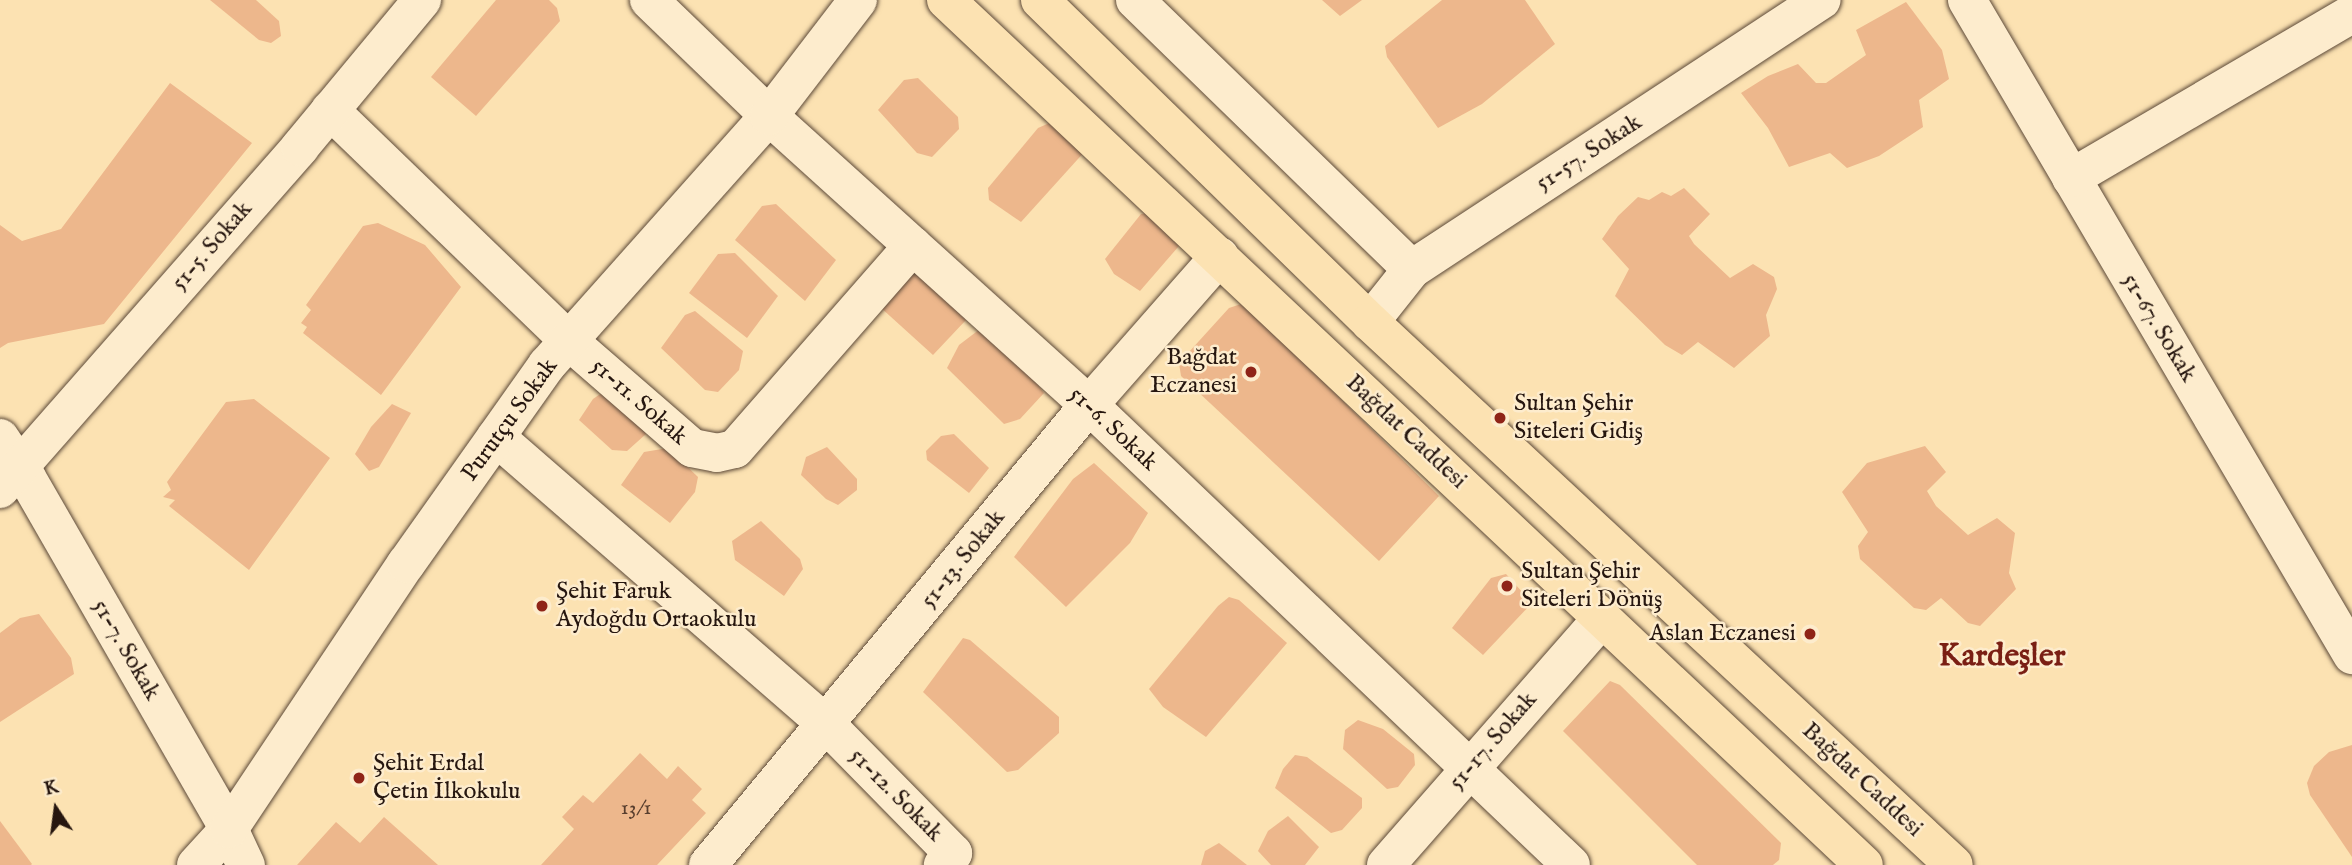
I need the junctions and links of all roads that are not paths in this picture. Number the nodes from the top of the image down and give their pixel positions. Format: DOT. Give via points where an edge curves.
graph roads {
  1 [pos="422,0"];
  2 [pos="649,0"];
  3 [pos="858,0"];
  4 [pos="946,0"];
  5 [pos="1040,0"];
  6 [pos="1135,0"];
  7 [pos="1821,0"];
  8 [pos="1967,0"];
  9 [pos="2352,14"];
  10 [pos="330,110"];
  11 [pos="769,116"];
  12 [pos="2071,178"];
  13 [pos="913,246"];
  14 [pos="1220,256"];
  15 [pos="1412,269"];
  16 [pos="1370,321"];
  17 [pos="569,341"];
  18 [pos="1089,405"];
  19 [pos="496,437"];
  20 [pos="6,464"];
  21 [pos="1602,618"];
  22 [pos="2352,655"];
  23 [pos="827,725"];
  24 [pos="1469,768"];
  25 [pos="229,829"];
  26 [pos="196,865"];
  27 [pos="246,865"];
  28 [pos="708,865"];
  29 [pos="943,865"];
  30 [pos="1386,865"];
  31 [pos="1571,865"];
  32 [pos="1864,865"];
  33 [pos="1954,865"];
  1 -- 10 [label="street, 51-5. Sokak"];
  2 -- 11 [label="street, 51-6. Sokak"];
  3 -- 11 [label="street, Purutçu Sokak"];
  4 -- 14 [label="main road, Bağdat Caddesi"];
  5 -- 16 [label="main road, Bağdat Caddesi"];
  6 -- 15 [label="street"];
  7 -- 15 [label="street, 51-57. Sokak"];
  8 -- 12 [label="street, 51-67. Sokak"];
  9 -- 12 [label="street"];
  10 -- 17 [label="street, 51-11. Sokak"];
  10 -- 20 [label="street, 51-5. Sokak"];
  11 -- 13 [label="street, 51-6. Sokak"];
  11 -- 17 [label="street, Purutçu Sokak"];
  12 -- 22 [label="street, 51-67. Sokak"];
  13 -- 17 [label="street, 51-11. Sokak" via="735,449 717,453 692,448"];
  13 -- 18 [label="street, 51-6. Sokak"];
  14 -- 18 [label="street, 51-13. Sokak"];
  14 -- 21 [label="main road, Bağdat Caddesi"];
  15 -- 16 [label="street, 51-57. Sokak"];
  16 -- 33 [label="main road, Bağdat Caddesi"];
  17 -- 19 [label="street, Purutçu Sokak"];
  18 -- 23 [label="street, 51-13. Sokak"];
  18 -- 24 [label="street, 51-6. Sokak"];
  19 -- 23 [label="street"];
  19 -- 25 [label="street, Purutçu Sokak"];
  20 -- 25 [label="street, 51-7. Sokak"];
  21 -- 24 [label="street, 51-17. Sokak"];
  21 -- 32 [label="main road, Bağdat Caddesi"];
  23 -- 28 [label="street, 51-13. Sokak"];
  23 -- 29 [label="street, 51-12. Sokak" via="953,853"];
  24 -- 30 [label="street, 51-17. Sokak"];
  24 -- 31 [label="street, 51-6. Sokak"];
  25 -- 26 [label="street, Purutçu Sokak"];
  25 -- 27 [label="street, 51-7. Sokak"];
}
